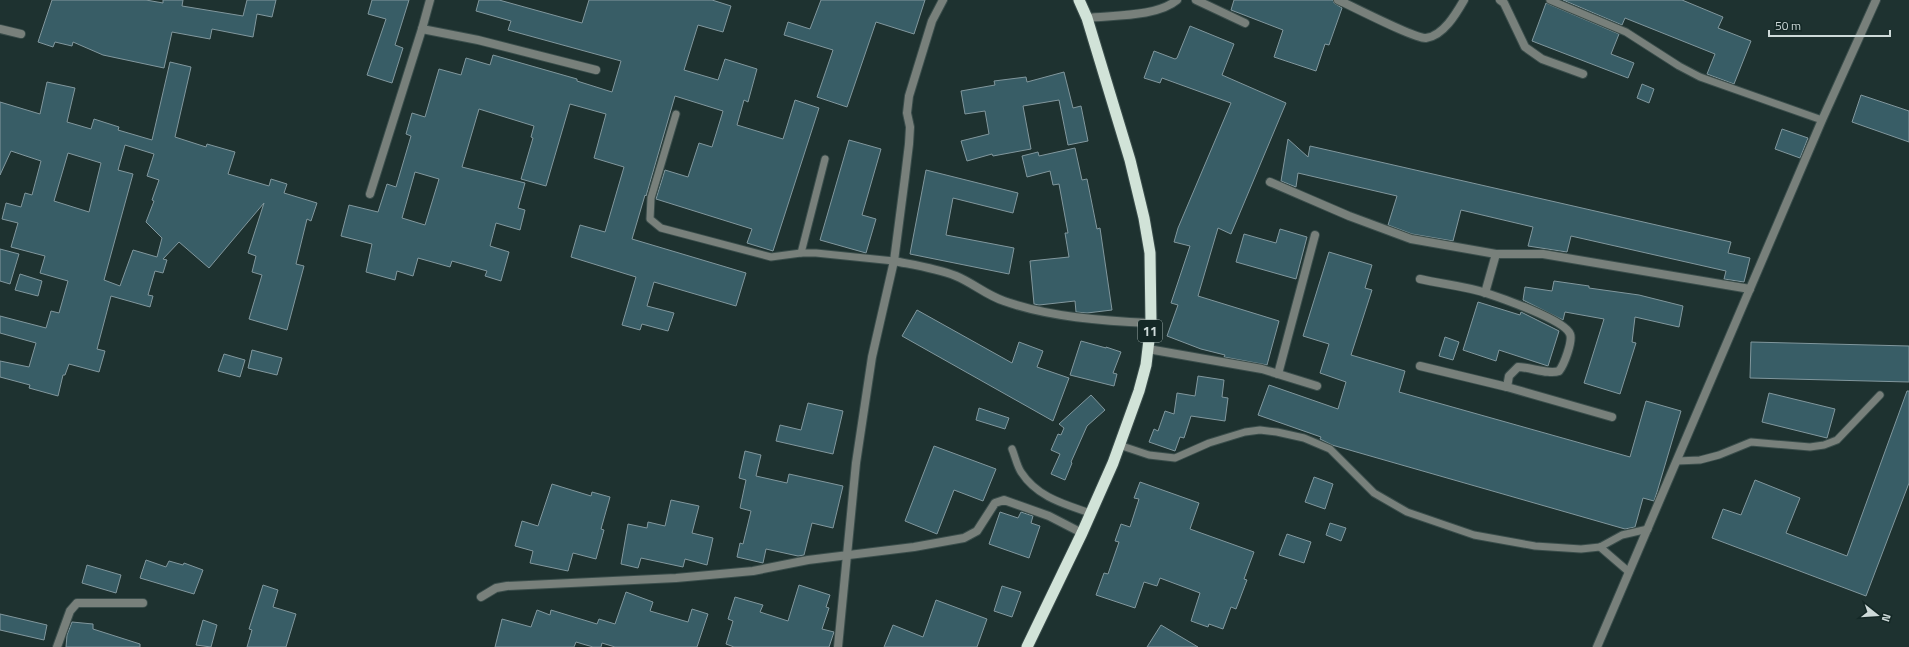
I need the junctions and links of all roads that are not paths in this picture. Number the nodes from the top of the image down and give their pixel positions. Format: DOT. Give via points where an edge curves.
graph roads {
  1 [pos="430,0"];
  2 [pos="943,0"];
  3 [pos="1079,0"];
  4 [pos="1178,0"];
  5 [pos="1196,0"];
  6 [pos="1338,0"];
  7 [pos="1464,0"];
  8 [pos="1500,0"];
  9 [pos="1550,0"];
  10 [pos="1876,0"];
  11 [pos="1086,18"];
  12 [pos="1245,23"];
  13 [pos="0,29"];
  14 [pos="422,29"];
  15 [pos="21,34"];
  16 [pos="596,70"];
  17 [pos="1583,74"];
  18 [pos="676,114"];
  19 [pos="1822,120"];
  20 [pos="825,159"];
  21 [pos="1270,182"];
  22 [pos="370,194"];
  23 [pos="1315,235"];
  24 [pos="800,253"];
  25 [pos="1496,254"];
  26 [pos="894,261"];
  27 [pos="1420,279"];
  28 [pos="1750,289"];
  29 [pos="1485,293"];
  30 [pos="1151,323"];
  31 [pos="1148,348"];
  32 [pos="1420,366"];
  33 [pos="1278,374"];
  34 [pos="1317,386"];
  35 [pos="1506,387"];
  36 [pos="1880,395"];
  37 [pos="1612,417"];
  38 [pos="1119,445"];
  39 [pos="1012,449"];
  40 [pos="1677,461"];
  41 [pos="1090,514"];
  42 [pos="1648,529"];
  43 [pos="1082,533"];
  44 [pos="1600,547"];
  45 [pos="847,554"];
  46 [pos="1630,572"];
  47 [pos="481,597"];
  48 [pos="143,603"];
  49 [pos="57,647"];
  50 [pos="838,647"];
  51 [pos="1027,647"];
  52 [pos="1597,647"];
  1 -- 14 [label="street"];
  2 -- 26 [label="street" via="932,21 909,96 909,144"];
  3 -- 11 [label="highway, 11"];
  4 -- 11 [label="street" via="1150,12"];
  5 -- 12 [label="street"];
  6 -- 7 [label="street" via="1425,38 1440,33"];
  8 -- 17 [label="street" via="1504,3 1525,46 1542,58"];
  9 -- 19 [label="lane" via="1626,32 1700,77"];
  10 -- 19 [label="street"];
  11 -- 30 [label="highway, 11" via="1130,160 1144,218 1150,253"];
  13 -- 15 [label="street"];
  14 -- 16 [label="street" via="478,40"];
  14 -- 22 [label="street"];
  18 -- 24 [label="lane" via="651,198 650,219 661,228 746,252 771,257"];
  19 -- 28 [label="street"];
  20 -- 24 [label="lane"];
  21 -- 25 [label="street" via="1411,239"];
  23 -- 33 [label="street"];
  24 -- 26 [label="lane"];
  25 -- 28 [label="street" via="1543,254"];
  25 -- 29 [label="street"];
  26 -- 30 [label="street" via="957,276 1004,302 1027,308 1107,321"];
  26 -- 45 [label="street" via="872,357 856,463"];
  27 -- 29 [label="street"];
  28 -- 40 [label="street"];
  29 -- 35 [label="street" via="1542,314 1566,328 1571,334 1565,360 1559,371 1548,372 1518,367 1509,376"];
  30 -- 31 [label="highway, 11"];
  31 -- 33 [label="street"];
  31 -- 38 [label="highway, 11" via="1139,391"];
  32 -- 35 [label="street"];
  33 -- 34 [label="street"];
  35 -- 37 [label="street"];
  36 -- 40 [label="lane" via="1837,440 1824,445 1810,447 1751,442 1700,460"];
  38 -- 41 [label="highway, 11"];
  38 -- 44 [label="lane" via="1148,455 1174,458 1209,443 1245,432 1260,430 1304,438 1330,449 1374,493 1407,512 1474,536 1535,546 1581,549"];
  39 -- 41 [label="lane" via="1021,472 1034,488 1052,499"];
  40 -- 42 [label="street"];
  41 -- 43 [label="highway, 11"];
  42 -- 44 [label="lane" via="1622,535"];
  42 -- 46 [label="street"];
  43 -- 45 [label="street" via="1049,516 1004,500 995,503 977,531 964,538 914,547"];
  43 -- 51 [label="highway, 11"];
  44 -- 46 [label="lane"];
  45 -- 47 [label="street" via="738,573 507,586 496,588"];
  45 -- 50 [label="street"];
  46 -- 52 [label="street"];
  48 -- 49 [label="street" via="77,603 70,611"];
}
